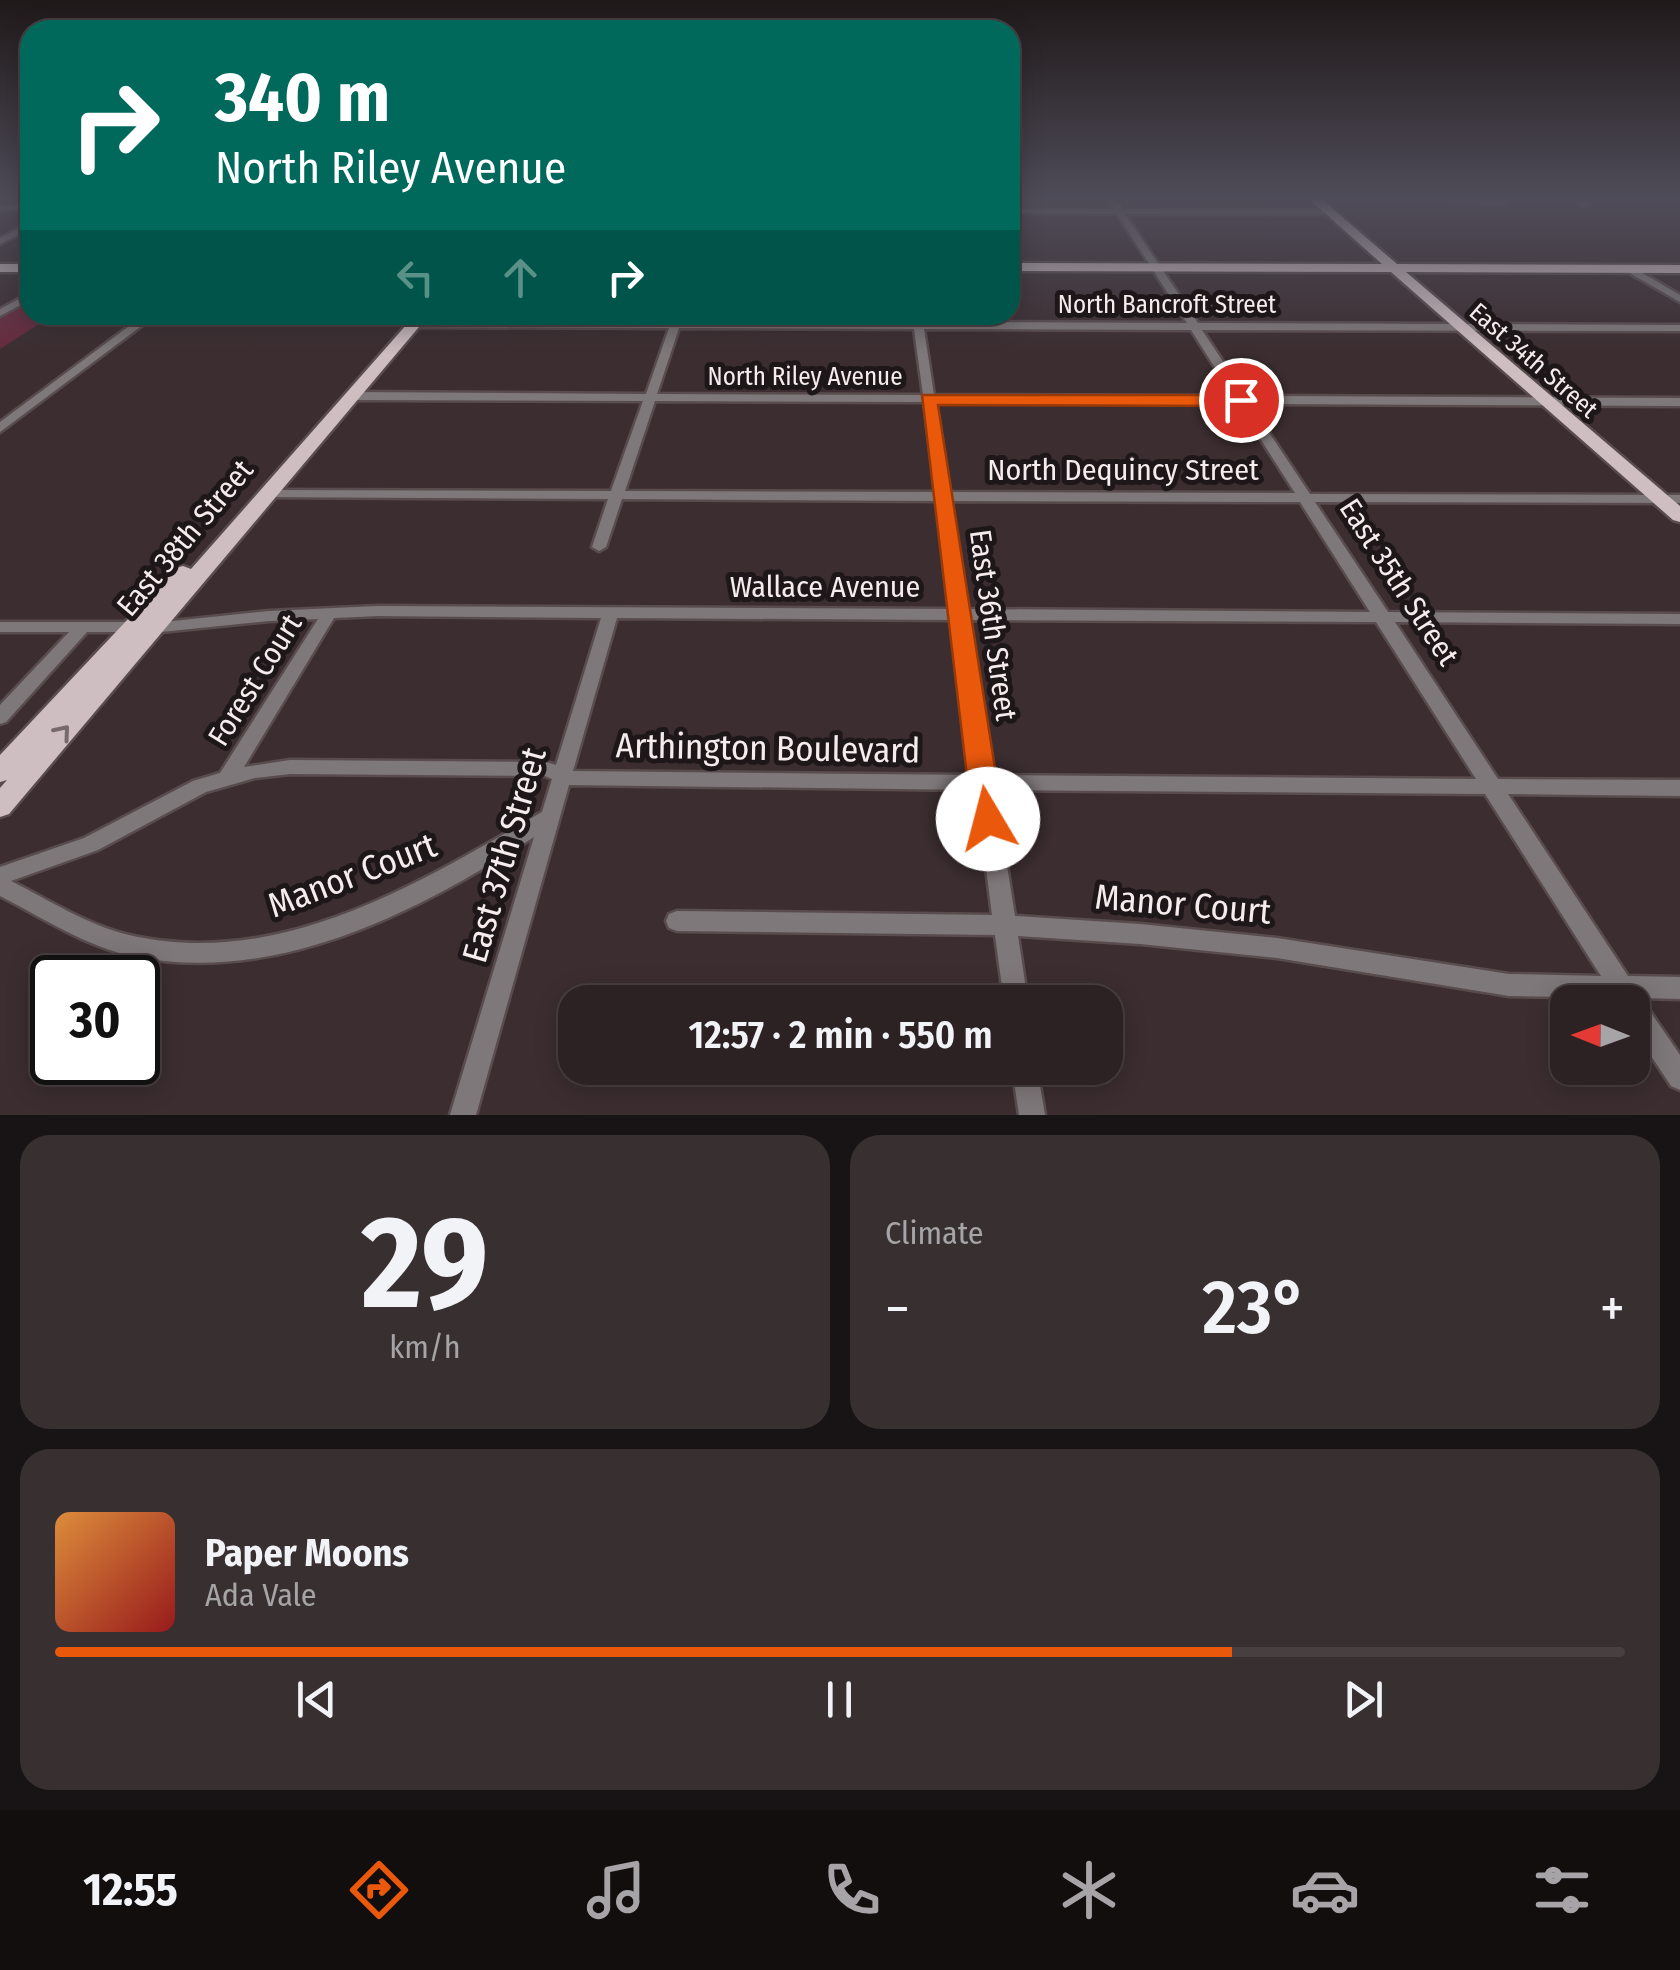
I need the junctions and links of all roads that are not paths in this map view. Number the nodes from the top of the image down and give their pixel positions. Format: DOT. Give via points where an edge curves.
graph roads {
  1 [pos="1143,250"];
  2 [pos="1371,250"];
  3 [pos="1020,268"];
  4 [pos="1154,268"];
  5 [pos="1392,268"];
  6 [pos="1629,268"];
  7 [pos="1680,269"];
  8 [pos="1680,299"];
  9 [pos="1020,322"];
  10 [pos="139,325"];
  11 [pos="409,325"];
  12 [pos="409,325"];
  13 [pos="674,325"];
  14 [pos="919,325"];
  15 [pos="1193,326"];
  16 [pos="1461,327"];
  17 [pos="1680,328"];
  18 [pos="350,396"];
  19 [pos="649,398"];
  20 [pos="928,399"];
  21 [pos="1241,400"];
  22 [pos="1548,401"];
  23 [pos="1680,402"];
  24 [pos="0,428"];
  25 [pos="265,494"];
  26 [pos="616,495"];
  27 [pos="942,497"];
  28 [pos="1305,498"];
  29 [pos="1660,499"];
  30 [pos="1680,499"];
  31 [pos="1680,516"];
  32 [pos="599,547"];
  33 [pos="330,612"];
  34 [pos="610,613"];
  35 [pos="959,616"];
  36 [pos="1384,617"];
  37 [pos="1680,619"];
  38 [pos="0,627"];
  39 [pos="82,628"];
  40 [pos="141,628"];
  41 [pos="0,716"];
  42 [pos="0,772"];
  43 [pos="560,775"];
  44 [pos="227,778"];
  45 [pos="982,784"];
  46 [pos="1492,787"];
  47 [pos="1680,788"];
  48 [pos="0,806"];
  49 [pos="548,818"];
  50 [pos="0,876"];
  51 [pos="0,886"];
  52 [pos="677,921"];
  53 [pos="1004,925"];
  54 [pos="1013,985"];
  55 [pos="1619,985"];
  56 [pos="1680,988"];
  57 [pos="1550,990"];
  58 [pos="1650,994"];
  59 [pos="1650,1032"];
  60 [pos="1680,1077"];
  61 [pos="1028,1085"];
  62 [pos="463,1115"];
  63 [pos="1032,1115"];
  1 -- 4 [label="street, East 35th Street"];
  2 -- 5 [label="main road, East 34th Street"];
  3 -- 4 [label="main road"];
  4 -- 5 [label="main road"];
  4 -- 15 [label="street, East 35th Street"];
  5 -- 6 [label="main road"];
  5 -- 16 [label="main road, East 34th Street"];
  6 -- 7 [label="main road"];
  6 -- 8 [label="street"];
  9 -- 15 [label="street, North Bancroft Street"];
  10 -- 24 [label="street"];
  11 -- 18 [label="main road, East 38th Street"];
  12 -- 40 [label="main road, East 38th Street"];
  13 -- 19 [label="street"];
  14 -- 20 [label="street, East 36th Street"];
  15 -- 16 [label="street, North Bancroft Street"];
  15 -- 21 [label="street, East 35th Street"];
  16 -- 17 [label="street, North Bancroft Street"];
  16 -- 22 [label="main road, East 34th Street"];
  18 -- 19 [label="street, North Riley Avenue"];
  18 -- 25 [label="main road, East 38th Street"];
  19 -- 20 [label="street, North Riley Avenue"];
  19 -- 26 [label="street"];
  20 -- 21 [label="street, North Riley Avenue"];
  20 -- 27 [label="street, East 36th Street"];
  21 -- 22 [label="street, North Riley Avenue"];
  21 -- 28 [label="street, East 35th Street"];
  22 -- 23 [label="street, North Riley Avenue"];
  22 -- 29 [label="main road, East 34th Street"];
  25 -- 26 [label="street, North Dequincy Street"];
  25 -- 40 [label="main road, East 38th Street"];
  26 -- 27 [label="street, North Dequincy Street"];
  26 -- 32 [label="street"];
  27 -- 28 [label="street, North Dequincy Street"];
  27 -- 35 [label="street, East 36th Street"];
  28 -- 29 [label="street, North Dequincy Street"];
  28 -- 36 [label="street, East 35th Street"];
  29 -- 30 [label="street, North Dequincy Street"];
  29 -- 31 [label="main road, East 34th Street"];
  33 -- 34 [label="street, Wallace Avenue"];
  33 -- 40 [label="street, Wallace Avenue"];
  33 -- 44 [label="street, Forest Court"];
  34 -- 35 [label="street, Wallace Avenue"];
  34 -- 43 [label="street, East 37th Street"];
  35 -- 36 [label="street, Wallace Avenue"];
  35 -- 45 [label="street, East 36th Street"];
  36 -- 37 [label="street, Wallace Avenue"];
  36 -- 46 [label="street, East 35th Street"];
  38 -- 39 [label="street, Wallace Avenue"];
  39 -- 40 [label="street, Wallace Avenue"];
  39 -- 41 [label="street"];
  40 -- 42 [label="main road, East 38th Street"];
  48 -- 40 [label="main road, East 38th Street, one-way"];
  43 -- 44 [label="street, Arthington Boulevard" via="549,769 290,767"];
  43 -- 45 [label="street, Arthington Boulevard"];
  43 -- 49 [label="street, East 37th Street"];
  44 -- 50 [label="street, Arthington Boulevard" via="175,797 64,856"];
  45 -- 46 [label="street, Arthington Boulevard"];
  45 -- 53 [label="street, East 36th Street"];
  46 -- 47 [label="street, Arthington Boulevard"];
  46 -- 55 [label="street, East 35th Street"];
  49 -- 51 [label="street, Manor Court" via="409,898 258,946 133,946"];
  49 -- 62 [label="street, East 37th Street"];
  52 -- 53 [label="street, Manor Court"];
  53 -- 54 [label="street, East 36th Street"];
  53 -- 57 [label="street, Manor Court" via="1212,940"];
  56 -- 58 [label="street, Manor Court"];
  59 -- 60 [label="street, East 35th Street"];
  61 -- 63 [label="street"];
}
